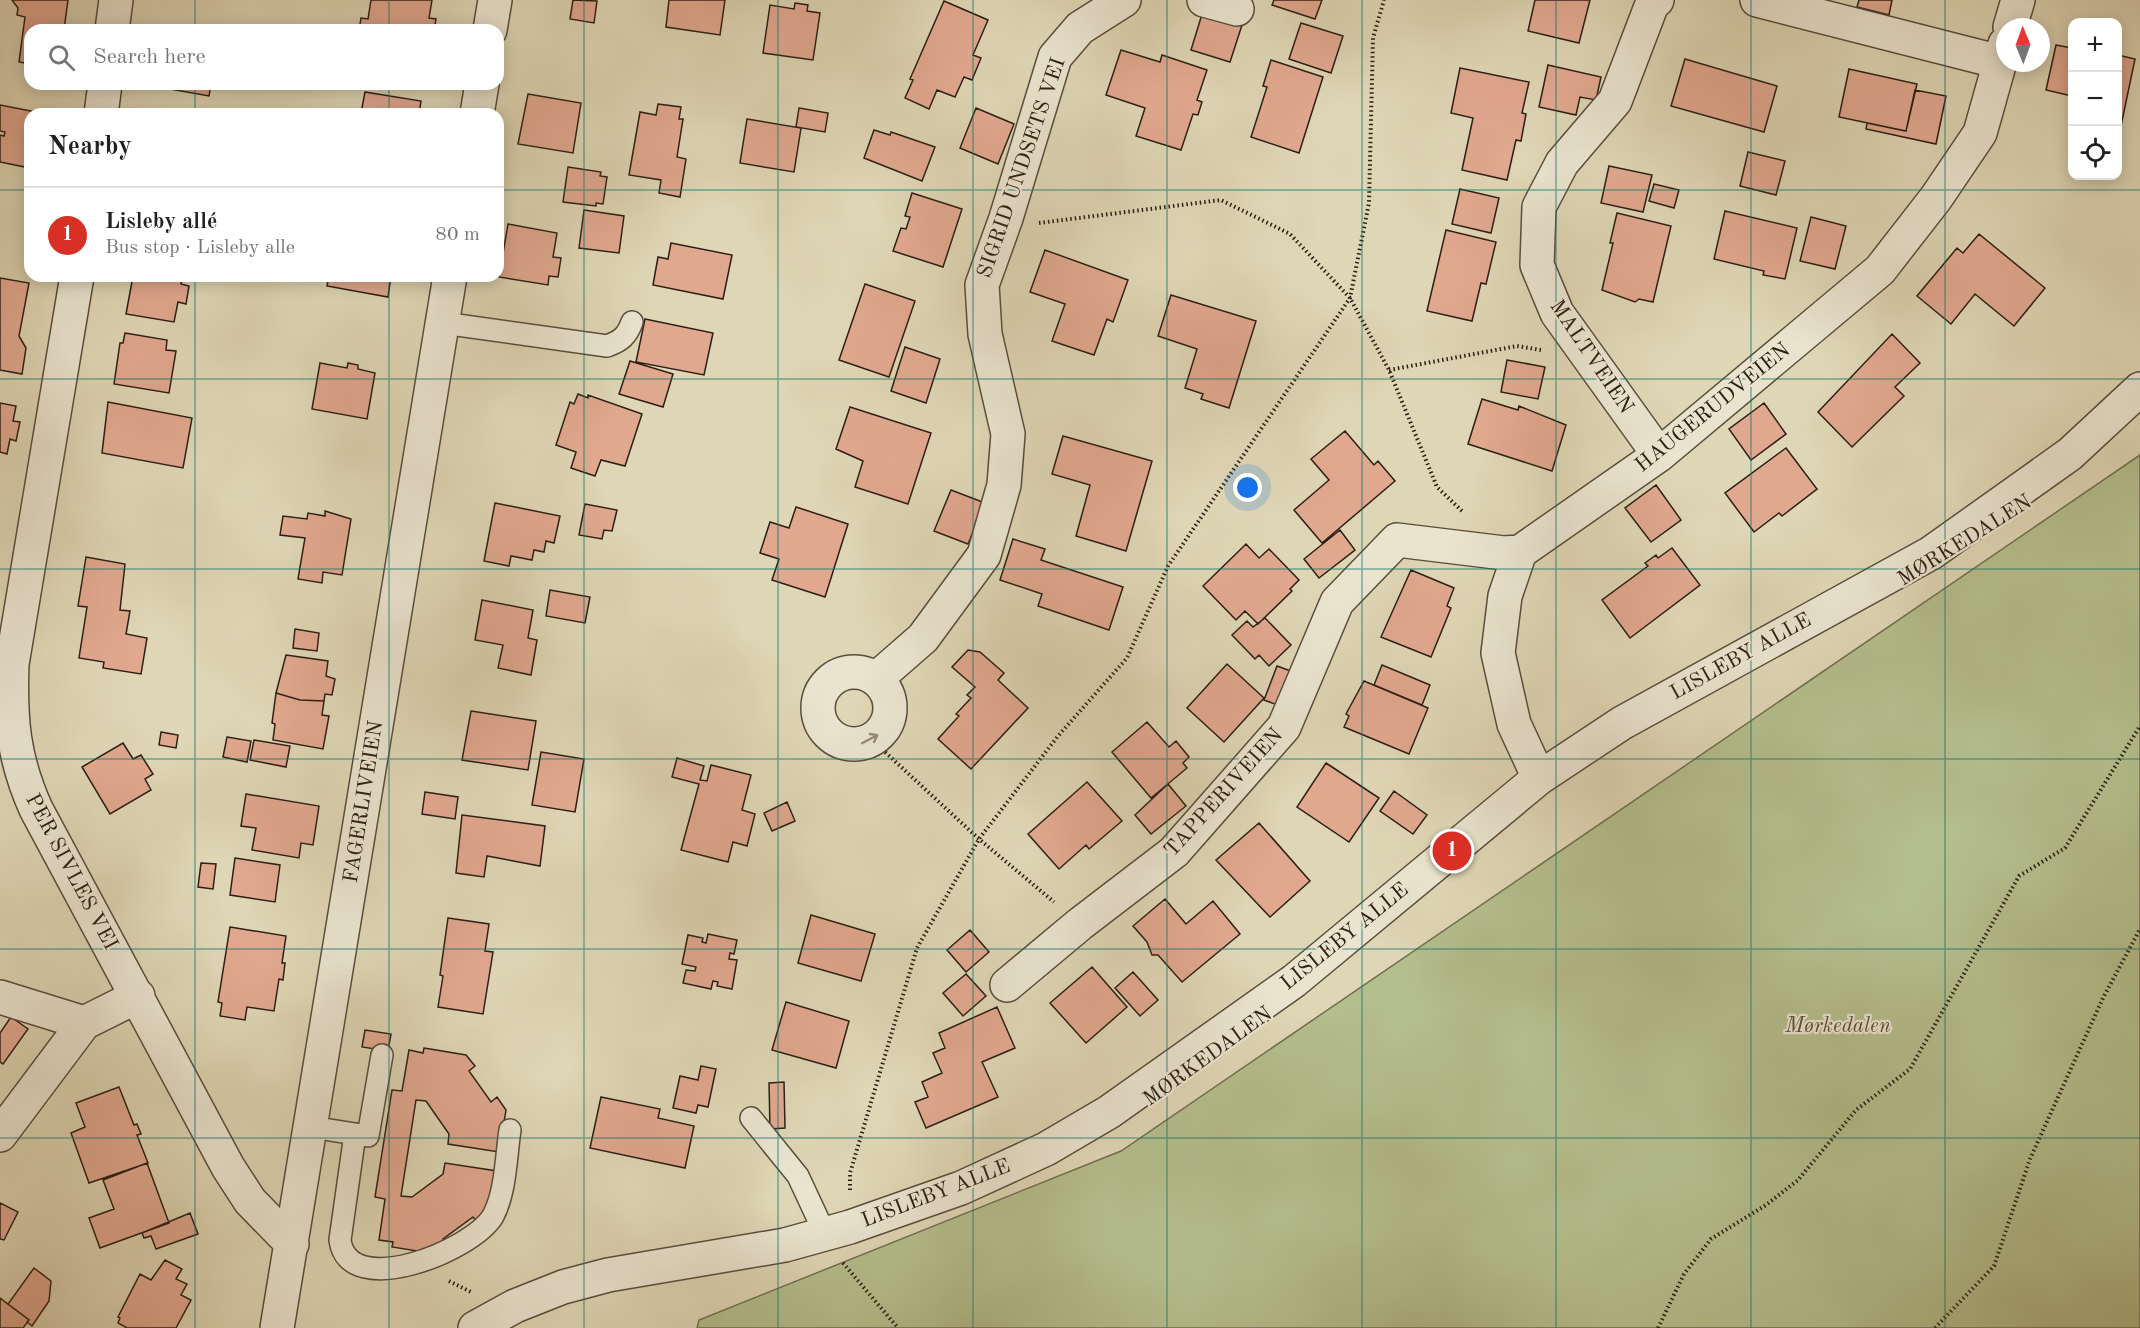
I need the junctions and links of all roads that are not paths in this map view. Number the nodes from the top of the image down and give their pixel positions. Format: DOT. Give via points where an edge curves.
graph roads {
  1 [pos="116,0"];
  2 [pos="495,0"];
  3 [pos="1124,0"];
  4 [pos="1204,0"];
  5 [pos="1657,0"];
  6 [pos="1757,0"];
  7 [pos="2018,0"];
  8 [pos="1237,9"];
  9 [pos="2013,18"];
  10 [pos="113,24"];
  11 [pos="491,24"];
  12 [pos="1996,53"];
  13 [pos="1997,72"];
  14 [pos="104,90"];
  15 [pos="481,90"];
  16 [pos="102,108"];
  17 [pos="478,108"];
  18 [pos="76,282"];
  19 [pos="449,282"];
  20 [pos="632,322"];
  21 [pos="443,323"];
  22 [pos="2140,389"];
  23 [pos="1659,455"];
  24 [pos="1512,553"];
  25 [pos="876,679"];
  26 [pos="1539,778"];
  27 [pos="1007,985"];
  28 [pos="138,996"];
  29 [pos="0,997"];
  30 [pos="84,1023"];
  31 [pos="382,1055"];
  32 [pos="751,1118"];
  33 [pos="311,1127"];
  34 [pos="510,1130"];
  35 [pos="355,1134"];
  36 [pos="0,1135"];
  37 [pos="836,1231"];
  38 [pos="292,1244"];
  39 [pos="277,1328"];
  40 [pos="475,1328"];
  1 -- 10 [label="street"];
  2 -- 11 [label="street"];
  3 -- 25 [label="street, SIGRID UNDSETS VEI" via="1080,28 1054,57 982,285 985,334 1008,434 1004,485 984,555 923,638"];
  4 -- 8 [label="street"];
  5 -- 23 [label="street, MALTVEIEN" via="1652,4 1615,101 1562,164 1539,207 1537,265 1557,313"];
  6 -- 12 [label="street"];
  7 -- 9 [label="street"];
  13 -- 23 [label="street, HAUGERUDVEIEN" via="1980,133 1880,270"];
  14 -- 16 [label="street"];
  15 -- 17 [label="street"];
  18 -- 28 [label="street, PER SIVLES VEI" via="12,664 12,733 21,778"];
  19 -- 21 [label="street, FAGERLIVEIEN"];
  20 -- 21 [label="lane" via="626,336 608,346"];
  21 -- 33 [label="street, FAGERLIVEIEN"];
  22 -- 26 [label="street, LISLEBY ALLE" via="2070,454 1931,553 1622,723"];
  23 -- 24 [label="street, HAUGERUDVEIEN"];
  24 -- 26 [label="street" via="1498,652 1514,724"];
  24 -- 27 [label="street, TAPPERIVEIEN" via="1397,540 1337,602 1284,727 1174,852"];
  25 -- 25 [label="street, one-way" via="851,672 838,676 824,691 818,710 830,735 858,744 872,740 883,730 890,716 890,703"];
  26 -- 37 [label="street, LISLEBY ALLE" via="1294,981 1109,1112 1046,1149 961,1188"];
  28 -- 30 [label="street"];
  28 -- 38 [label="street, PER SIVLES VEI" via="228,1167 250,1201"];
  29 -- 30 [label="street"];
  30 -- 36 [label="street"];
  31 -- 35 [label="lane" via="368,1136"];
  32 -- 37 [label="lane"];
  33 -- 35 [label="lane"];
  33 -- 38 [label="street, FAGERLIVEIEN"];
  34 -- 35 [label="lane" via="498,1203 492,1217 475,1234 432,1259 369,1268 350,1262 340,1240"];
  37 -- 40 [label="street, LISLEBY ALLE" via="785,1245 608,1275 563,1287 515,1306"];
  38 -- 39 [label="street, FAGERLIVEIEN"];
}
